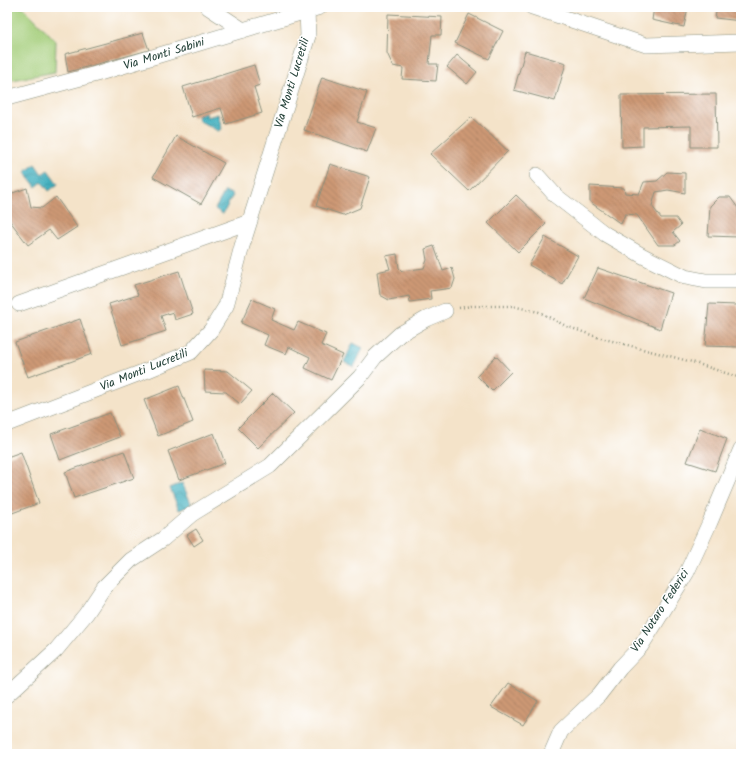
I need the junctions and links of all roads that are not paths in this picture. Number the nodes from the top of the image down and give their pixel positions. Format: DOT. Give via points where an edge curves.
graph roads {
  1 [pos="208,7"];
  2 [pos="532,7"];
  3 [pos="313,9"];
  4 [pos="243,30"];
  5 [pos="741,42"];
  6 [pos="7,98"];
  7 [pos="537,175"];
  8 [pos="249,222"];
  9 [pos="741,282"];
  10 [pos="19,304"];
  11 [pos="445,311"];
  12 [pos="7,424"];
  13 [pos="741,449"];
  14 [pos="7,695"];
  15 [pos="551,754"];
  1 -- 4 [label="street"];
  2 -- 5 [label="street" via="646,45"];
  3 -- 4 [label="street, Via Monti Sabini"];
  3 -- 8 [label="street, Via Monti Lucretili" via="308,36"];
  4 -- 6 [label="street, Via Monti Sabini"];
  7 -- 9 [label="street" via="556,196 605,234 642,256 685,277 706,281"];
  8 -- 10 [label="street"];
  8 -- 12 [label="street, Via Monti Lucretili" via="226,306 211,330 191,352"];
  11 -- 14 [label="street" via="400,334 270,466 192,514 163,539 131,560 104,587 86,614 56,650"];
  13 -- 15 [label="street, Via Notaro Federici" via="687,572 641,646 599,695 561,732"];
}
